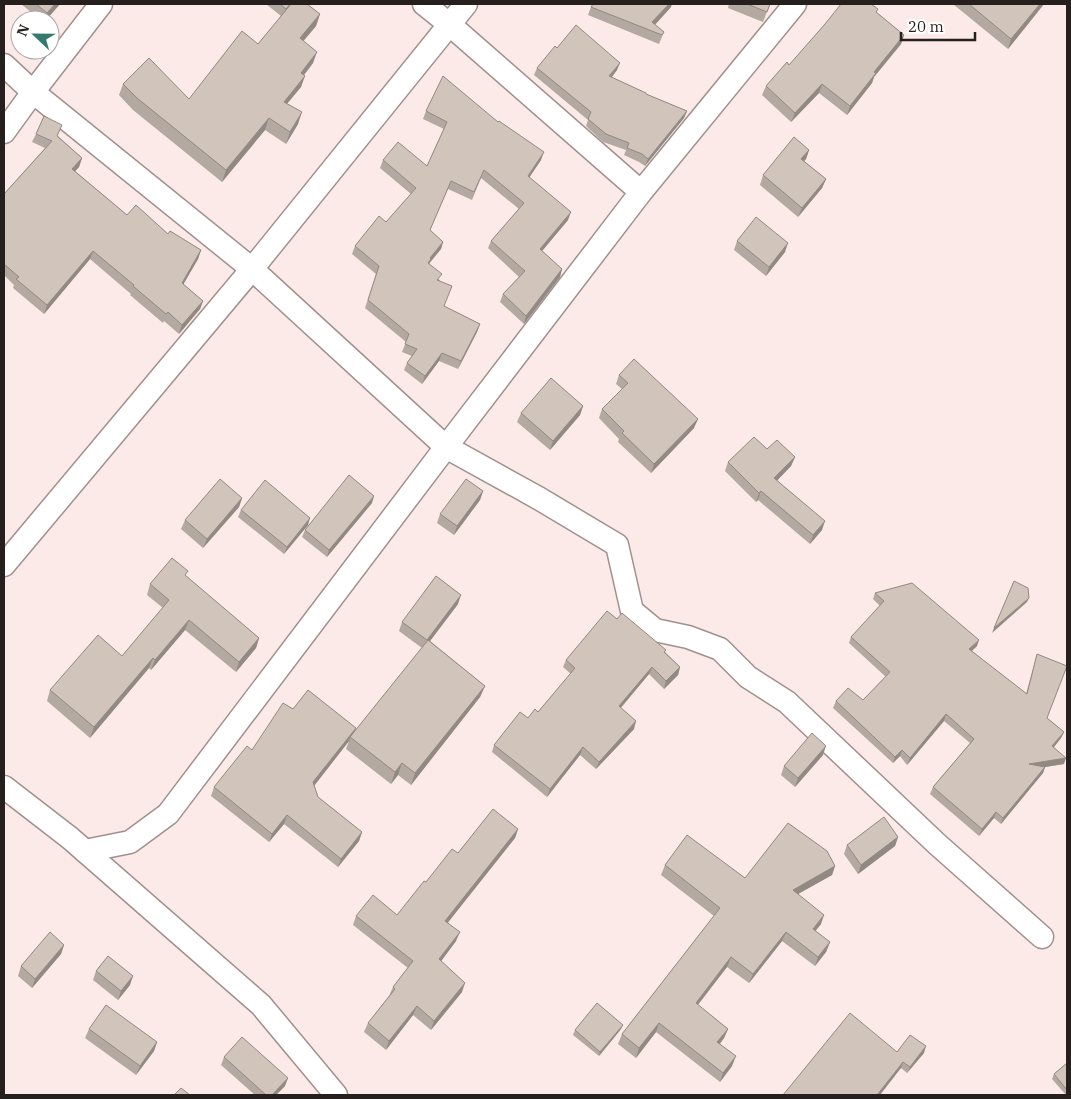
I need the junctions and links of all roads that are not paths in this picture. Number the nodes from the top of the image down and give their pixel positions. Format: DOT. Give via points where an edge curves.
graph roads {
  1 [pos="101,4"];
  2 [pos="424,4"];
  3 [pos="466,4"];
  4 [pos="795,4"];
  5 [pos="450,24"];
  6 [pos="4,65"];
  7 [pos="33,92"];
  8 [pos="4,132"];
  9 [pos="641,192"];
  10 [pos="252,268"];
  11 [pos="446,447"];
  12 [pos="4,566"];
  13 [pos="4,788"];
  14 [pos="85,851"];
  15 [pos="1042,937"];
  16 [pos="336,1095"];
  1 -- 7 [label="street"];
  2 -- 5 [label="street"];
  3 -- 5 [label="street"];
  4 -- 9 [label="street"];
  5 -- 9 [label="street"];
  5 -- 10 [label="street"];
  6 -- 7 [label="street"];
  7 -- 8 [label="street"];
  7 -- 10 [label="street"];
  9 -- 11 [label="street"];
  10 -- 11 [label="street"];
  10 -- 12 [label="street"];
  11 -- 14 [label="street" via="168,814 130,842"];
  11 -- 15 [label="street" via="617,545 632,611 655,630 688,637 720,650 748,677 786,702"];
  13 -- 14 [label="street"];
  14 -- 16 [label="street" via="261,1005"];
}
